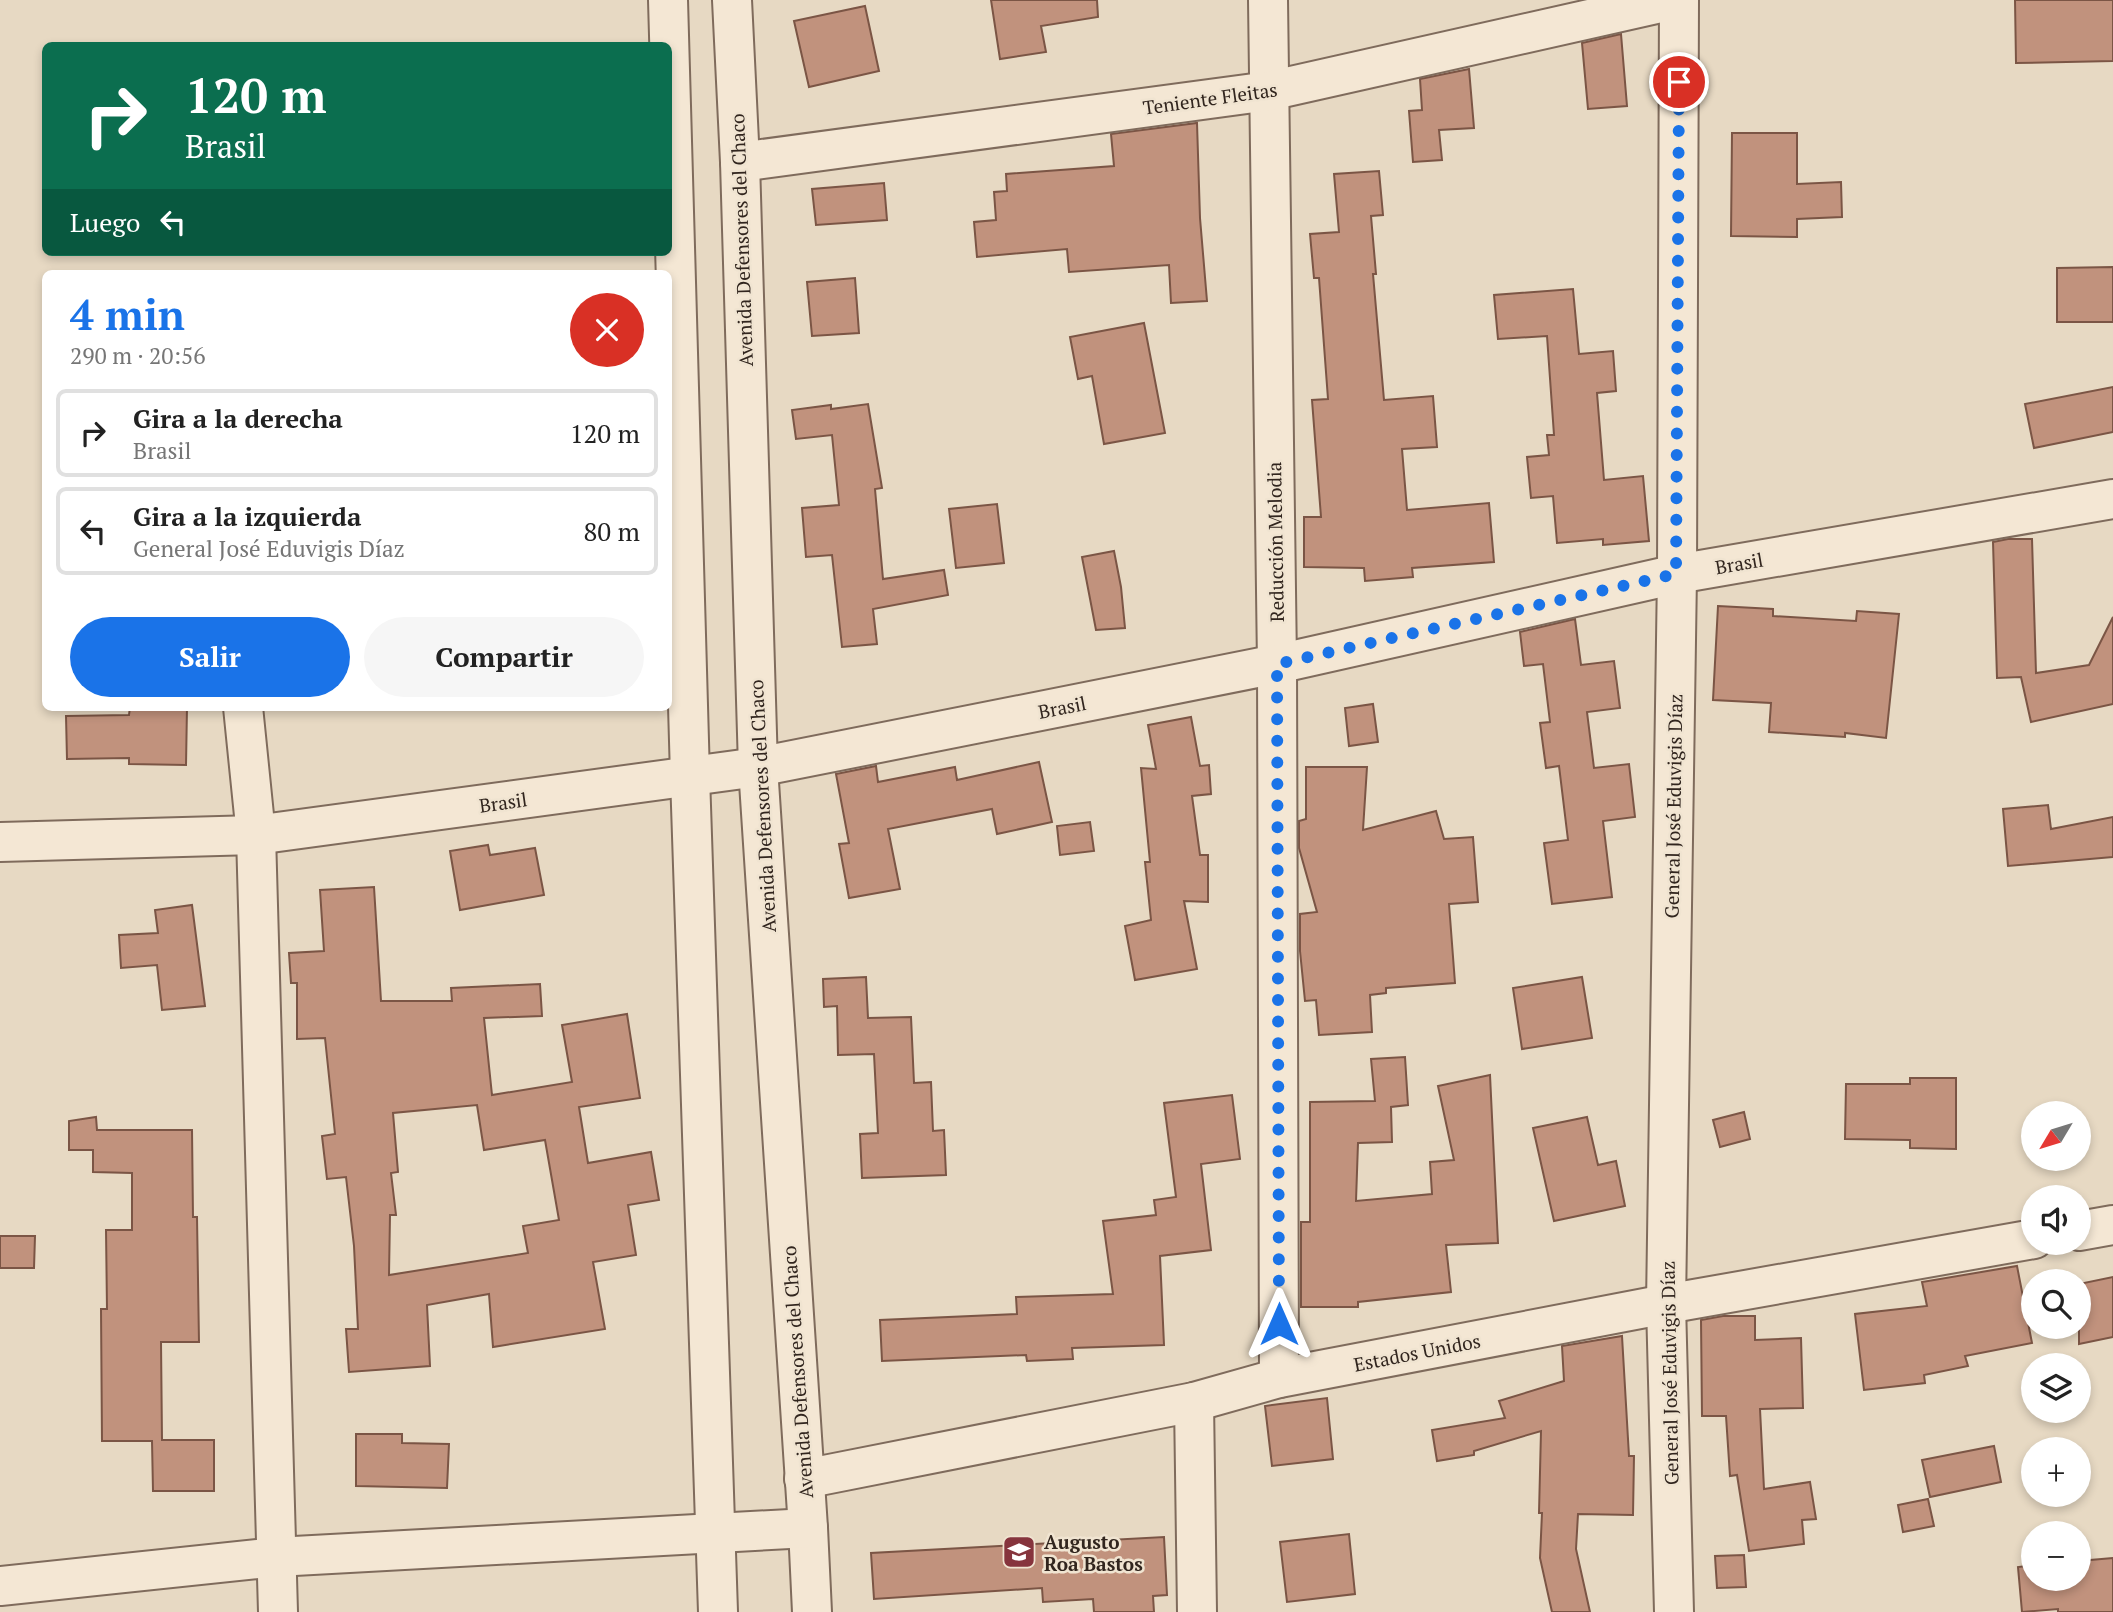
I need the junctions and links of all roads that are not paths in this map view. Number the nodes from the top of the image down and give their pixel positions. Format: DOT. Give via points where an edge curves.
graph roads {
  1 [pos="668,0"];
  2 [pos="732,0"];
  3 [pos="1268,0"];
  4 [pos="1674,0"];
  5 [pos="1679,0"];
  6 [pos="669,42"];
  7 [pos="1269,91"];
  8 [pos="672,141"];
  9 [pos="740,162"];
  10 [pos="2113,499"];
  11 [pos="1676,574"];
  12 [pos="1277,664"];
  13 [pos="243,711"];
  14 [pos="758,767"];
  15 [pos="690,776"];
  16 [pos="256,835"];
  17 [pos="0,842"];
  18 [pos="2113,1225"];
  19 [pos="2091,1229"];
  20 [pos="2021,1242"];
  21 [pos="1667,1304"];
  22 [pos="1279,1378"];
  23 [pos="1194,1402"];
  24 [pos="804,1479"];
  25 [pos="808,1528"];
  26 [pos="715,1533"];
  27 [pos="276,1557"];
  28 [pos="0,1586"];
  29 [pos="278,1612"];
  30 [pos="718,1612"];
  31 [pos="812,1612"];
  32 [pos="1197,1612"];
  33 [pos="1674,1612"];
  1 -- 6 [label="street"];
  2 -- 9 [label="street, Avenida Defensores del Chaco"];
  3 -- 7 [label="street, Reducción Melodia"];
  4 -- 7 [label="street, Teniente Fleitas"];
  5 -- 11 [label="street, General José Eduvigis Díaz"];
  7 -- 9 [label="street, Teniente Fleitas"];
  7 -- 12 [label="street, Reducción Melodia"];
  8 -- 15 [label="street"];
  9 -- 14 [label="street, Avenida Defensores del Chaco"];
  10 -- 11 [label="street, Brasil"];
  11 -- 12 [label="street, Brasil"];
  11 -- 21 [label="street, General José Eduvigis Díaz"];
  12 -- 14 [label="street, Brasil"];
  12 -- 22 [label="street, Reducción Melodia"];
  13 -- 16 [label="street"];
  14 -- 15 [label="street, Brasil"];
  14 -- 24 [label="street, Avenida Defensores del Chaco"];
  15 -- 16 [label="street, Brasil"];
  15 -- 26 [label="street"];
  16 -- 17 [label="street, Brasil"];
  16 -- 27 [label="street"];
  18 -- 19 [label="street"];
  20 -- 21 [label="street, Estados Unidos"];
  21 -- 22 [label="street, Estados Unidos"];
  21 -- 33 [label="street, General José Eduvigis Díaz"];
  22 -- 23 [label="street, Estados Unidos"];
  23 -- 24 [label="street, Estados Unidos"];
  23 -- 32 [label="street"];
  24 -- 25 [label="street, Avenida Defensores del Chaco"];
  25 -- 26 [label="street"];
  25 -- 31 [label="street, Avenida Defensores del Chaco"];
  26 -- 27 [label="street"];
  26 -- 30 [label="street"];
  27 -- 28 [label="street"];
  27 -- 29 [label="street"];
}
